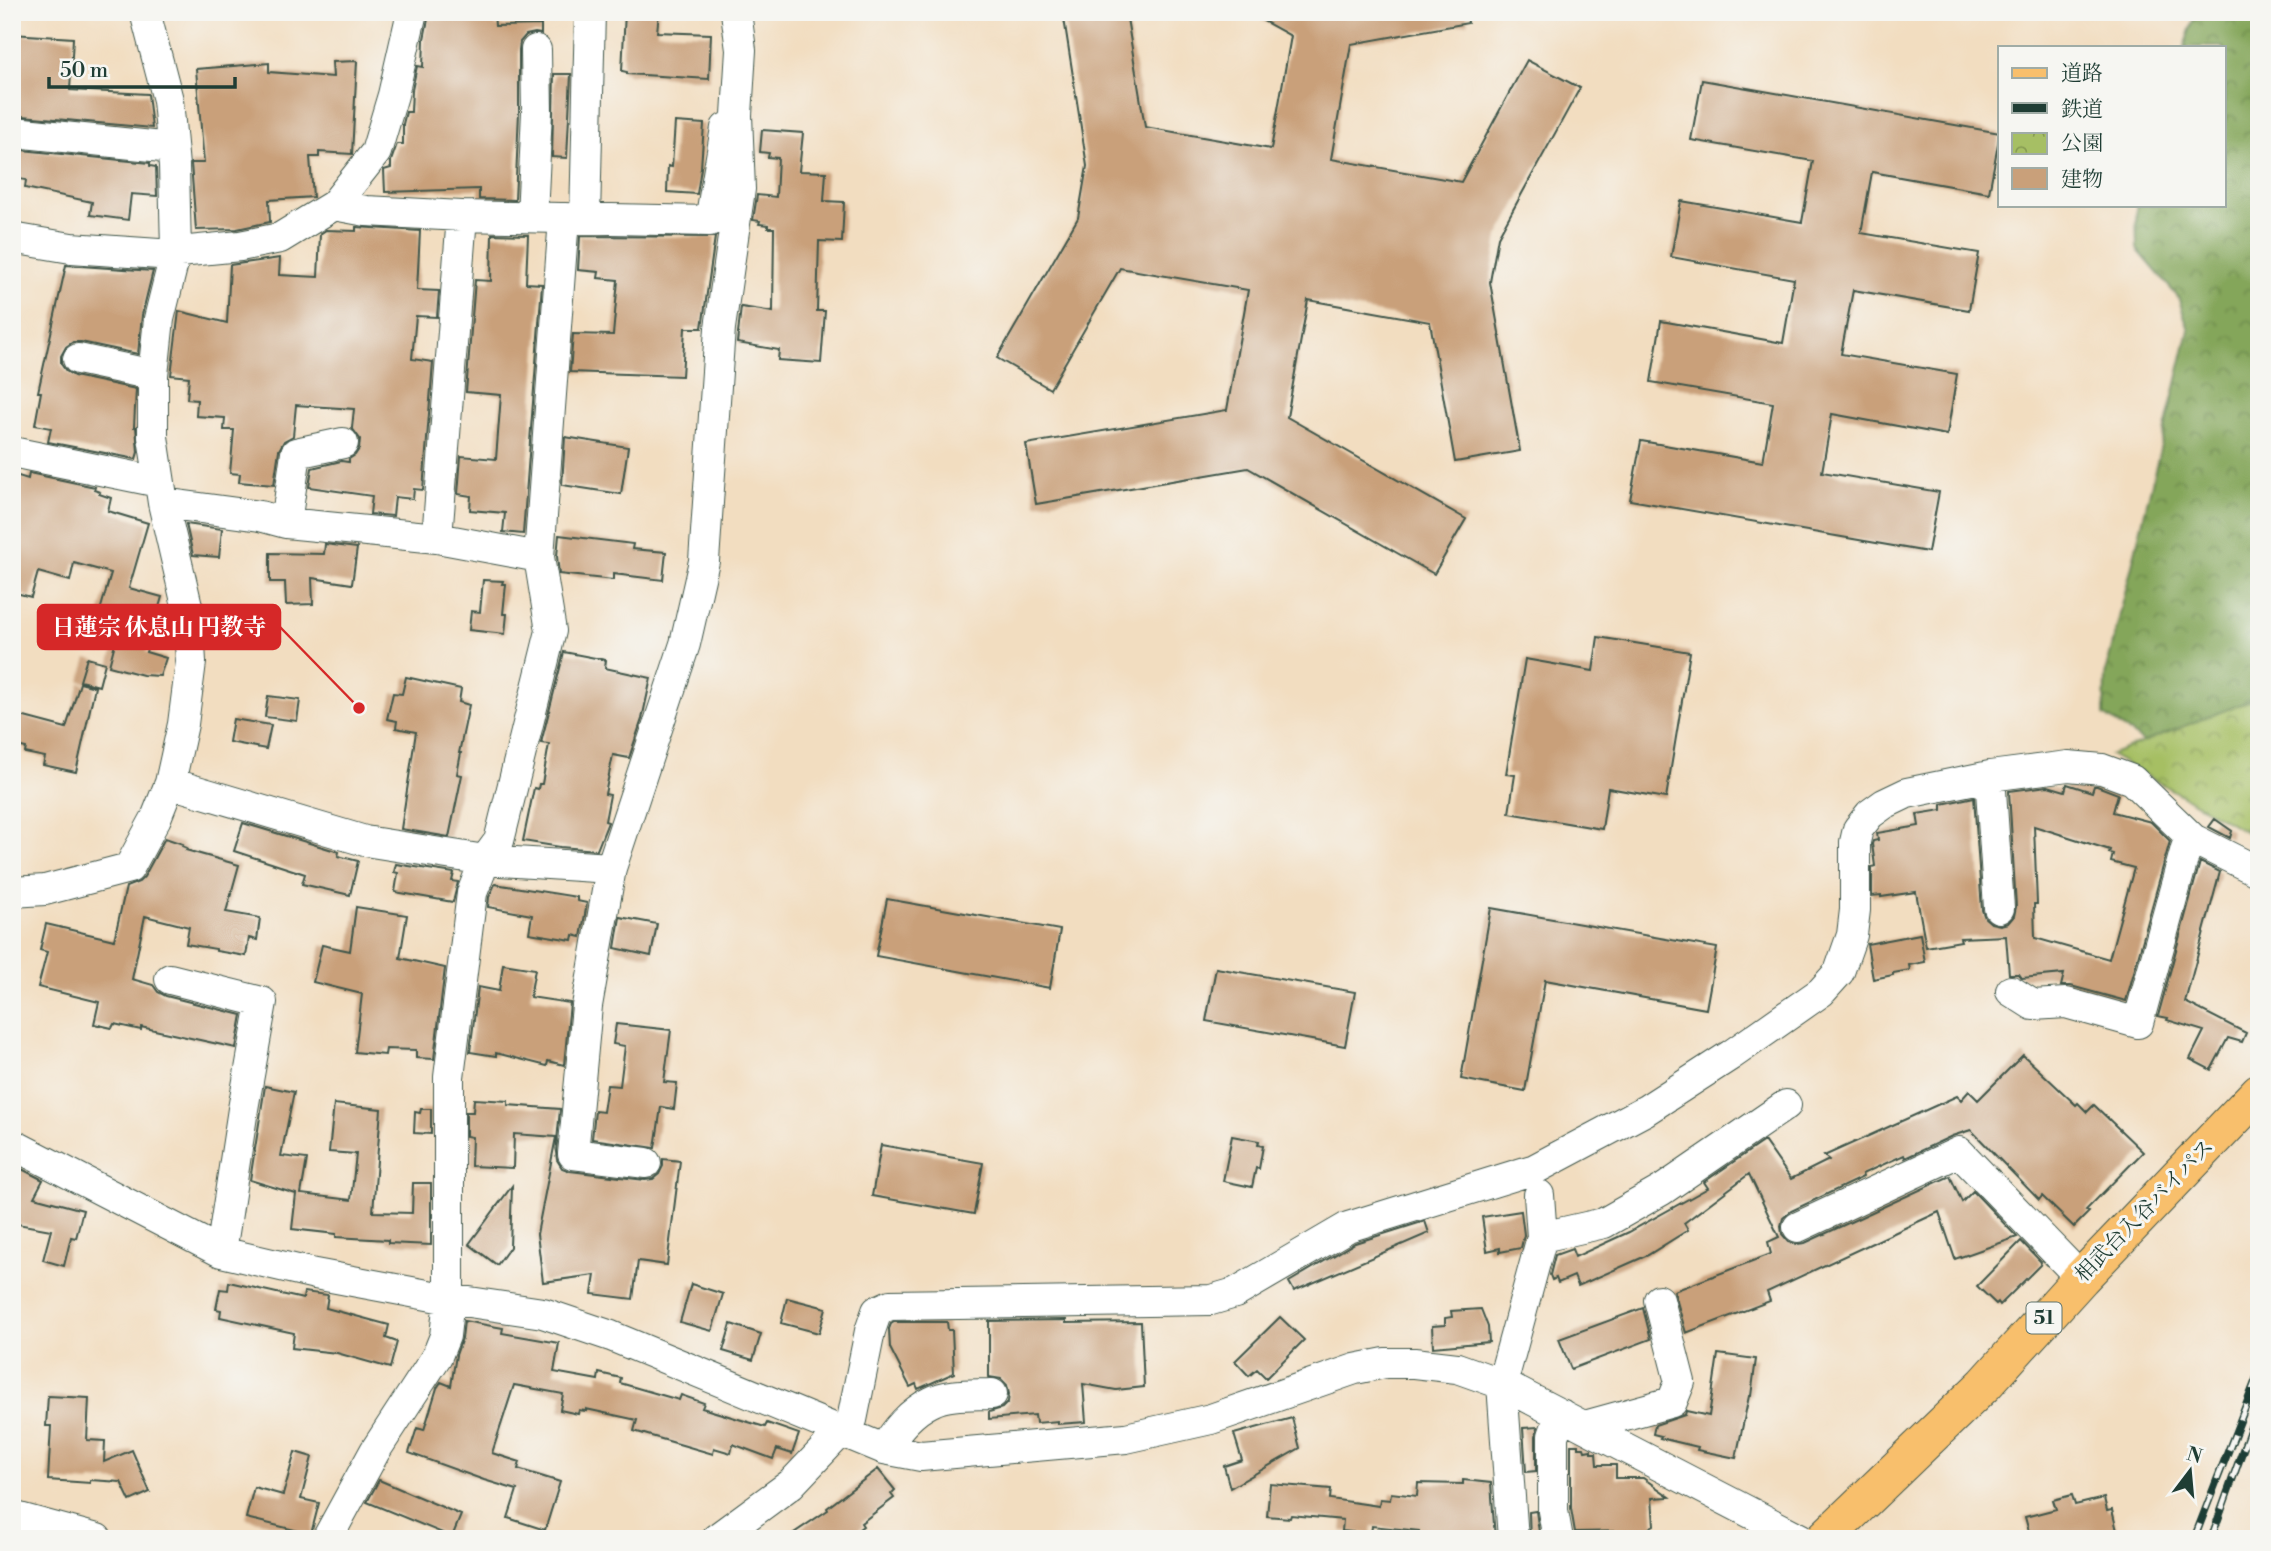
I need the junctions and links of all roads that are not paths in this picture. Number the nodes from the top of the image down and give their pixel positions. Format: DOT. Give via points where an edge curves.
graph roads {
  1 [pos="145,12"];
  2 [pos="412,12"];
  3 [pos="590,12"];
  4 [pos="736,12"];
  5 [pos="536,50"];
  6 [pos="737,114"];
  7 [pos="14,132"];
  8 [pos="172,148"];
  9 [pos="334,205"];
  10 [pos="462,216"];
  11 [pos="532,216"];
  12 [pos="575,218"];
  13 [pos="12,238"];
  14 [pos="176,251"];
  15 [pos="78,359"];
  16 [pos="153,375"];
  17 [pos="343,443"];
  18 [pos="12,452"];
  19 [pos="161,492"];
  20 [pos="286,523"];
  21 [pos="437,538"];
  22 [pos="539,557"];
  23 [pos="1990,776"];
  24 [pos="170,783"];
  25 [pos="2193,839"];
  26 [pos="485,860"];
  27 [pos="611,868"];
  28 [pos="2259,872"];
  29 [pos="12,892"];
  30 [pos="1999,908"];
  31 [pos="170,979"];
  32 [pos="2011,991"];
  33 [pos="2259,1092"];
  34 [pos="1786,1105"];
  35 [pos="12,1144"];
  36 [pos="646,1163"];
  37 [pos="1539,1195"];
  38 [pos="1798,1227"];
  39 [pos="1542,1237"];
  40 [pos="221,1252"];
  41 [pos="2081,1278"];
  42 [pos="449,1299"];
  43 [pos="1659,1300"];
  44 [pos="1502,1384"];
  45 [pos="992,1394"];
  46 [pos="1573,1420"];
  47 [pos="842,1432"];
  48 [pos="884,1449"];
  49 [pos="12,1516"];
  50 [pos="97,1539"];
  51 [pos="327,1539"];
  52 [pos="716,1539"];
  53 [pos="1513,1539"];
  54 [pos="1558,1539"];
  55 [pos="1801,1539"];
  56 [pos="1824,1539"];
  1 -- 8 [label="street" via="167,100"];
  2 -- 9 [label="street" via="376,152"];
  3 -- 12 [label="street"];
  4 -- 6 [label="street" via="741,50"];
  5 -- 11 [label="street"];
  6 -- 12 [label="street" via="726,128 710,221"];
  6 -- 27 [label="street" via="740,188 720,328 704,561 685,644"];
  7 -- 8 [label="street"];
  8 -- 14 [label="street"];
  9 -- 10 [label="street"];
  9 -- 14 [label="street" via="280,238"];
  10 -- 11 [label="street"];
  10 -- 21 [label="street"];
  11 -- 12 [label="street"];
  12 -- 22 [label="street"];
  13 -- 14 [label="street" via="71,248"];
  14 -- 16 [label="street" via="159,318"];
  15 -- 16 [label="street"];
  16 -- 19 [label="street" via="153,437"];
  17 -- 20 [label="street" via="296,453"];
  18 -- 19 [label="street"];
  19 -- 20 [label="street"];
  19 -- 24 [label="street" via="188,610 191,662"];
  20 -- 21 [label="street"];
  21 -- 22 [label="street"];
  22 -- 26 [label="street" via="551,631 499,841"];
  23 -- 25 [label="street" via="2068,766 2102,769 2132,780"];
  23 -- 30 [label="street"];
  23 -- 47 [label="street" via="1907,793 1870,814 1855,842 1852,936 1839,972 1814,997 1646,1110 1535,1169 1348,1227 1235,1293 1211,1300 890,1305 877,1311 852,1420"];
  24 -- 26 [label="street" via="365,841"];
  24 -- 29 [label="street" via="129,868 45,890"];
  25 -- 28 [label="street"];
  25 -- 32 [label="street" via="2186,848 2138,1023 2066,1003 2033,1005"];
  26 -- 27 [label="street"];
  26 -- 42 [label="street" via="472,892 449,1077"];
  27 -- 36 [label="street" via="587,1006 573,1154"];
  31 -- 40 [label="street" via="262,1002"];
  33 -- 41 [label="main road, 相武台入谷バイパス / 51"];
  34 -- 39 [label="street" via="1662,1190 1604,1223"];
  35 -- 40 [label="street"];
  37 -- 39 [label="street"];
  38 -- 41 [label="street" via="1959,1153"];
  39 -- 44 [label="street"];
  40 -- 42 [label="street"];
  41 -- 56 [label="main road, 相武台入谷バイパス / 51" via="1984,1384"];
  42 -- 47 [label="street" via="543,1313 611,1336"];
  42 -- 51 [label="street" via="438,1356 375,1451"];
  43 -- 46 [label="street" via="1680,1382 1672,1402"];
  44 -- 46 [label="street"];
  44 -- 48 [label="street" via="1457,1368 1385,1363 1211,1419 1126,1438 921,1456"];
  44 -- 53 [label="street"];
  45 -- 48 [label="street" via="931,1401 897,1427"];
  46 -- 54 [label="street" via="1553,1436 1553,1511"];
  46 -- 55 [label="street"];
  47 -- 48 [label="street"];
  47 -- 52 [label="street" via="790,1484"];
  49 -- 50 [label="street"];
}
